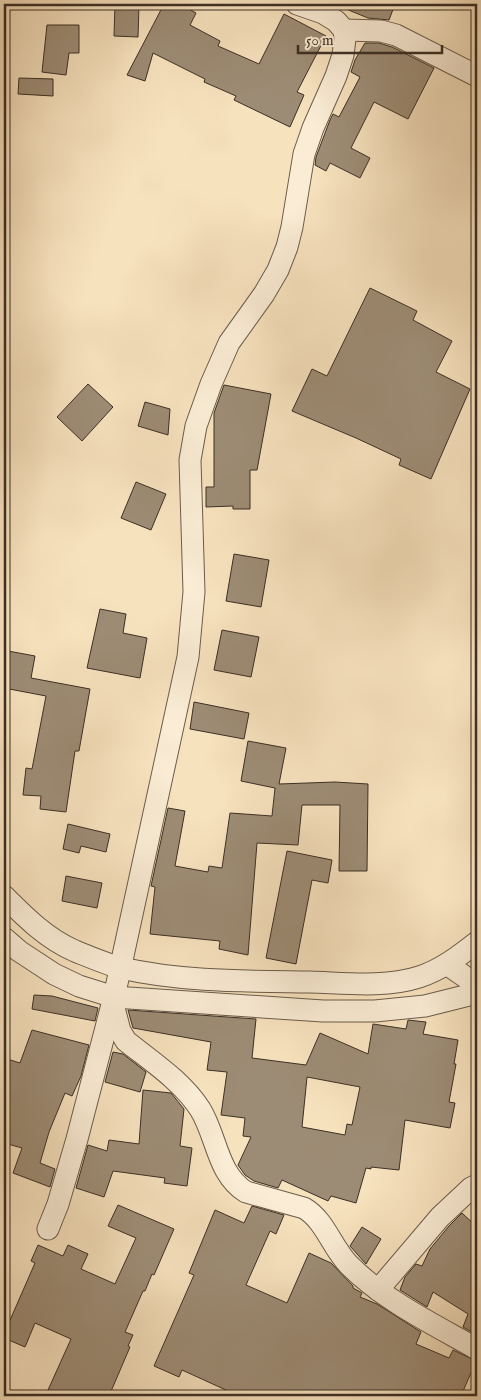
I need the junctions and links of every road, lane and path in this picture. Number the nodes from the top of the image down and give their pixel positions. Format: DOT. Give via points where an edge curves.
graph roads {
  1 [pos="297,4"];
  2 [pos="344,30"];
  3 [pos="477,76"];
  4 [pos="4,896"];
  5 [pos="4,938"];
  6 [pos="477,942"];
  7 [pos="448,965"];
  8 [pos="120,968"];
  9 [pos="226,980"];
  10 [pos="477,985"];
  11 [pos="477,994"];
  12 [pos="114,1000"];
  13 [pos="220,1004"];
  14 [pos="477,1185"];
  15 [pos="48,1230"];
  16 [pos="378,1290"];
  17 [pos="477,1349"];
  1 -- 2 [label="street" via="323,12"];
  2 -- 3 [label="street" via="381,31 396,35"];
  2 -- 8 [label="street" via="343,55 304,154 287,247 264,294 229,343 196,426 190,460 194,592 188,657"];
  4 -- 8 [label="street" via="42,932 73,950"];
  5 -- 12 [label="street" via="54,974"];
  6 -- 7 [label="street"];
  7 -- 9 [label="street" via="419,977 385,982"];
  7 -- 10 [label="street"];
  8 -- 9 [label="street"];
  8 -- 12 [label="street"];
  9 -- 13 [label="street"];
  11 -- 13 [label="street" via="425,1006 376,1011"];
  12 -- 13 [label="street"];
  12 -- 15 [label="street" via="61,1194"];
  12 -- 16 [label="street" via="120,1031 126,1041 182,1086 200,1109 222,1164 238,1187 311,1212 339,1253"];
  14 -- 16 [label="street" via="440,1217"];
  16 -- 17 [label="street"];
}
